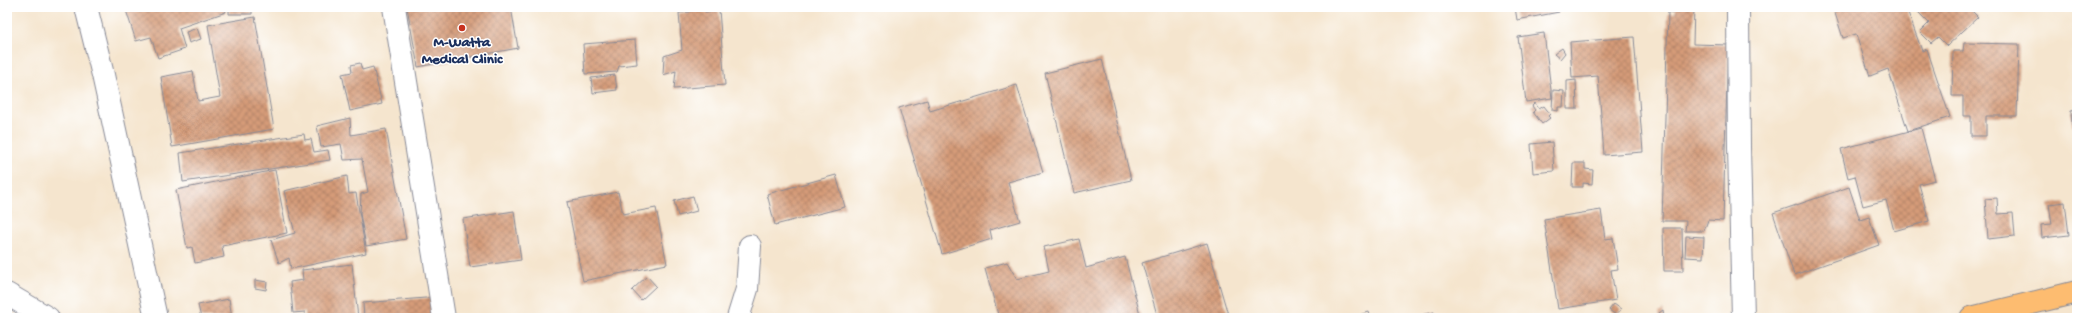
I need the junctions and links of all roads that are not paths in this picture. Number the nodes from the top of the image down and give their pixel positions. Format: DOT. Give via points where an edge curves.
graph roads {
  1 [pos="86,7"];
  2 [pos="394,7"];
  3 [pos="1738,7"];
  4 [pos="750,246"];
  5 [pos="2077,292"];
  6 [pos="7,294"];
  7 [pos="2026,312"];
  8 [pos="48,318"];
  9 [pos="156,318"];
  10 [pos="444,318"];
  11 [pos="738,318"];
  12 [pos="1743,318"];
  13 [pos="1971,318"];
  1 -- 9 [label="street"];
  2 -- 10 [label="street"];
  3 -- 12 [label="street"];
  4 -- 11 [label="street" via="747,289"];
  5 -- 7 [label="main road"];
  6 -- 8 [label="street"];
  7 -- 13 [label="main road"];
}
